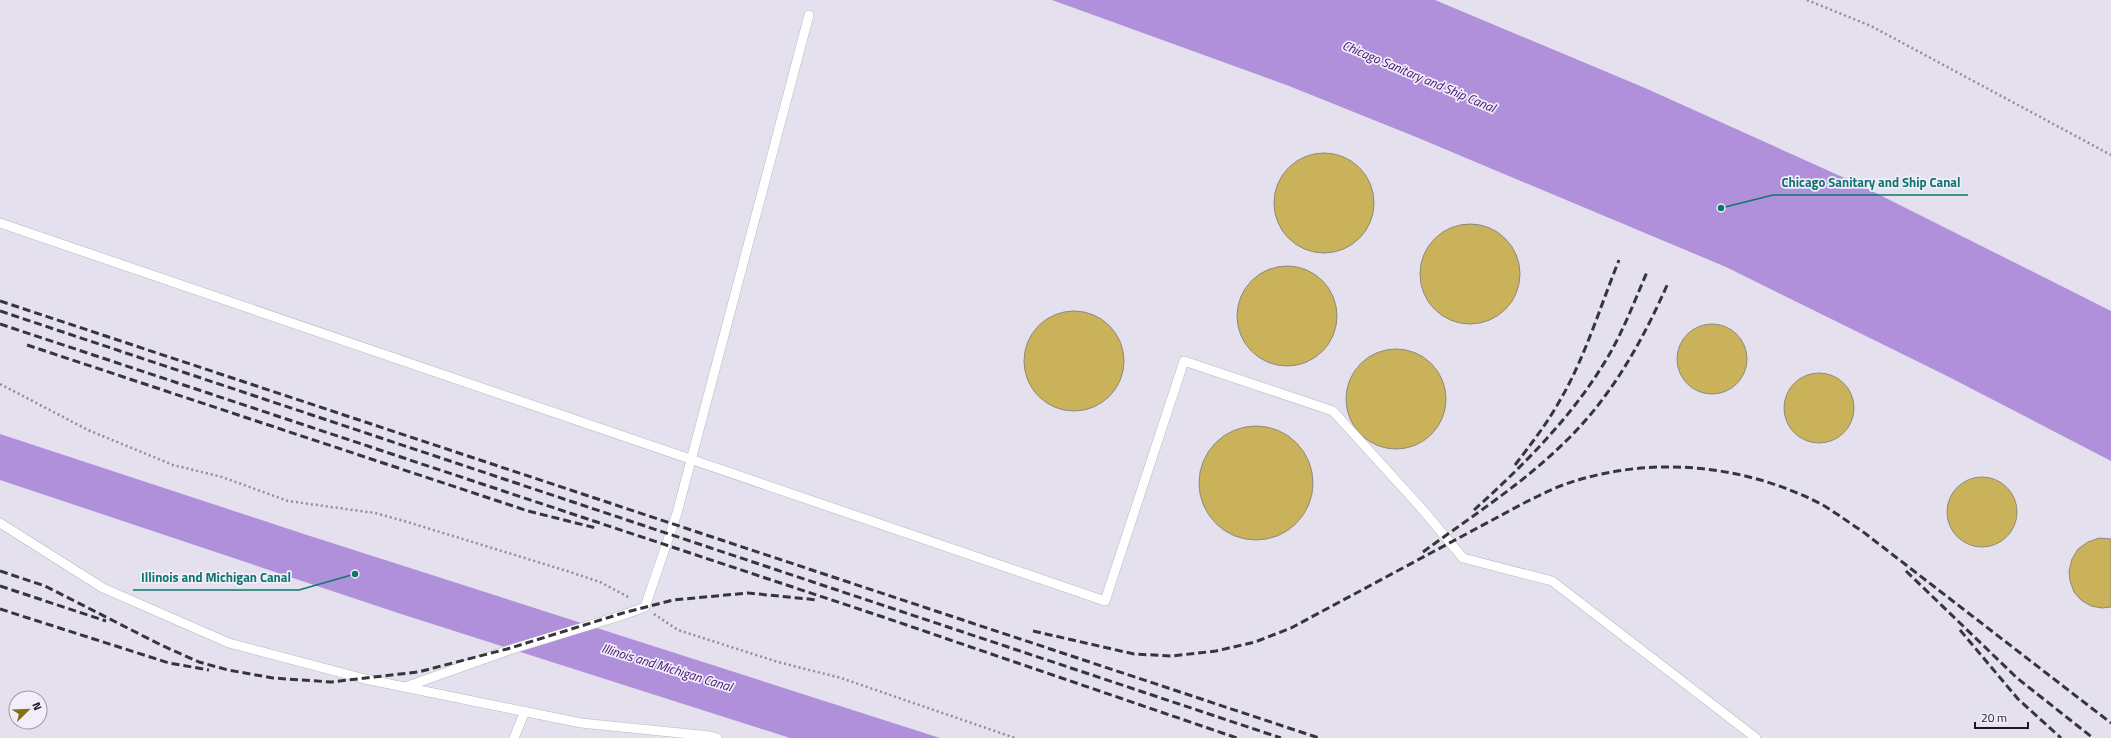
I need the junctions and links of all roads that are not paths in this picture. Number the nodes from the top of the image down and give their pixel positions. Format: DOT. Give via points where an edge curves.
graph roads {
  1 [pos="809,15"];
  2 [pos="0,223"];
  3 [pos="691,460"];
  4 [pos="0,523"];
  5 [pos="404,687"];
  6 [pos="525,711"];
  7 [pos="514,738"];
  8 [pos="717,738"];
  9 [pos="1756,738"];
  1 -- 3 [label="lane"];
  2 -- 3 [label="lane"];
  3 -- 5 [label="lane" via="678,513 645,607 509,650"];
  3 -- 9 [label="lane" via="1105,601 1184,361 1333,411 1464,558 1552,581"];
  4 -- 5 [label="lane" via="103,588 229,643"];
  5 -- 6 [label="lane"];
  6 -- 7 [label="lane"];
  6 -- 8 [label="lane" via="581,723"];
}
